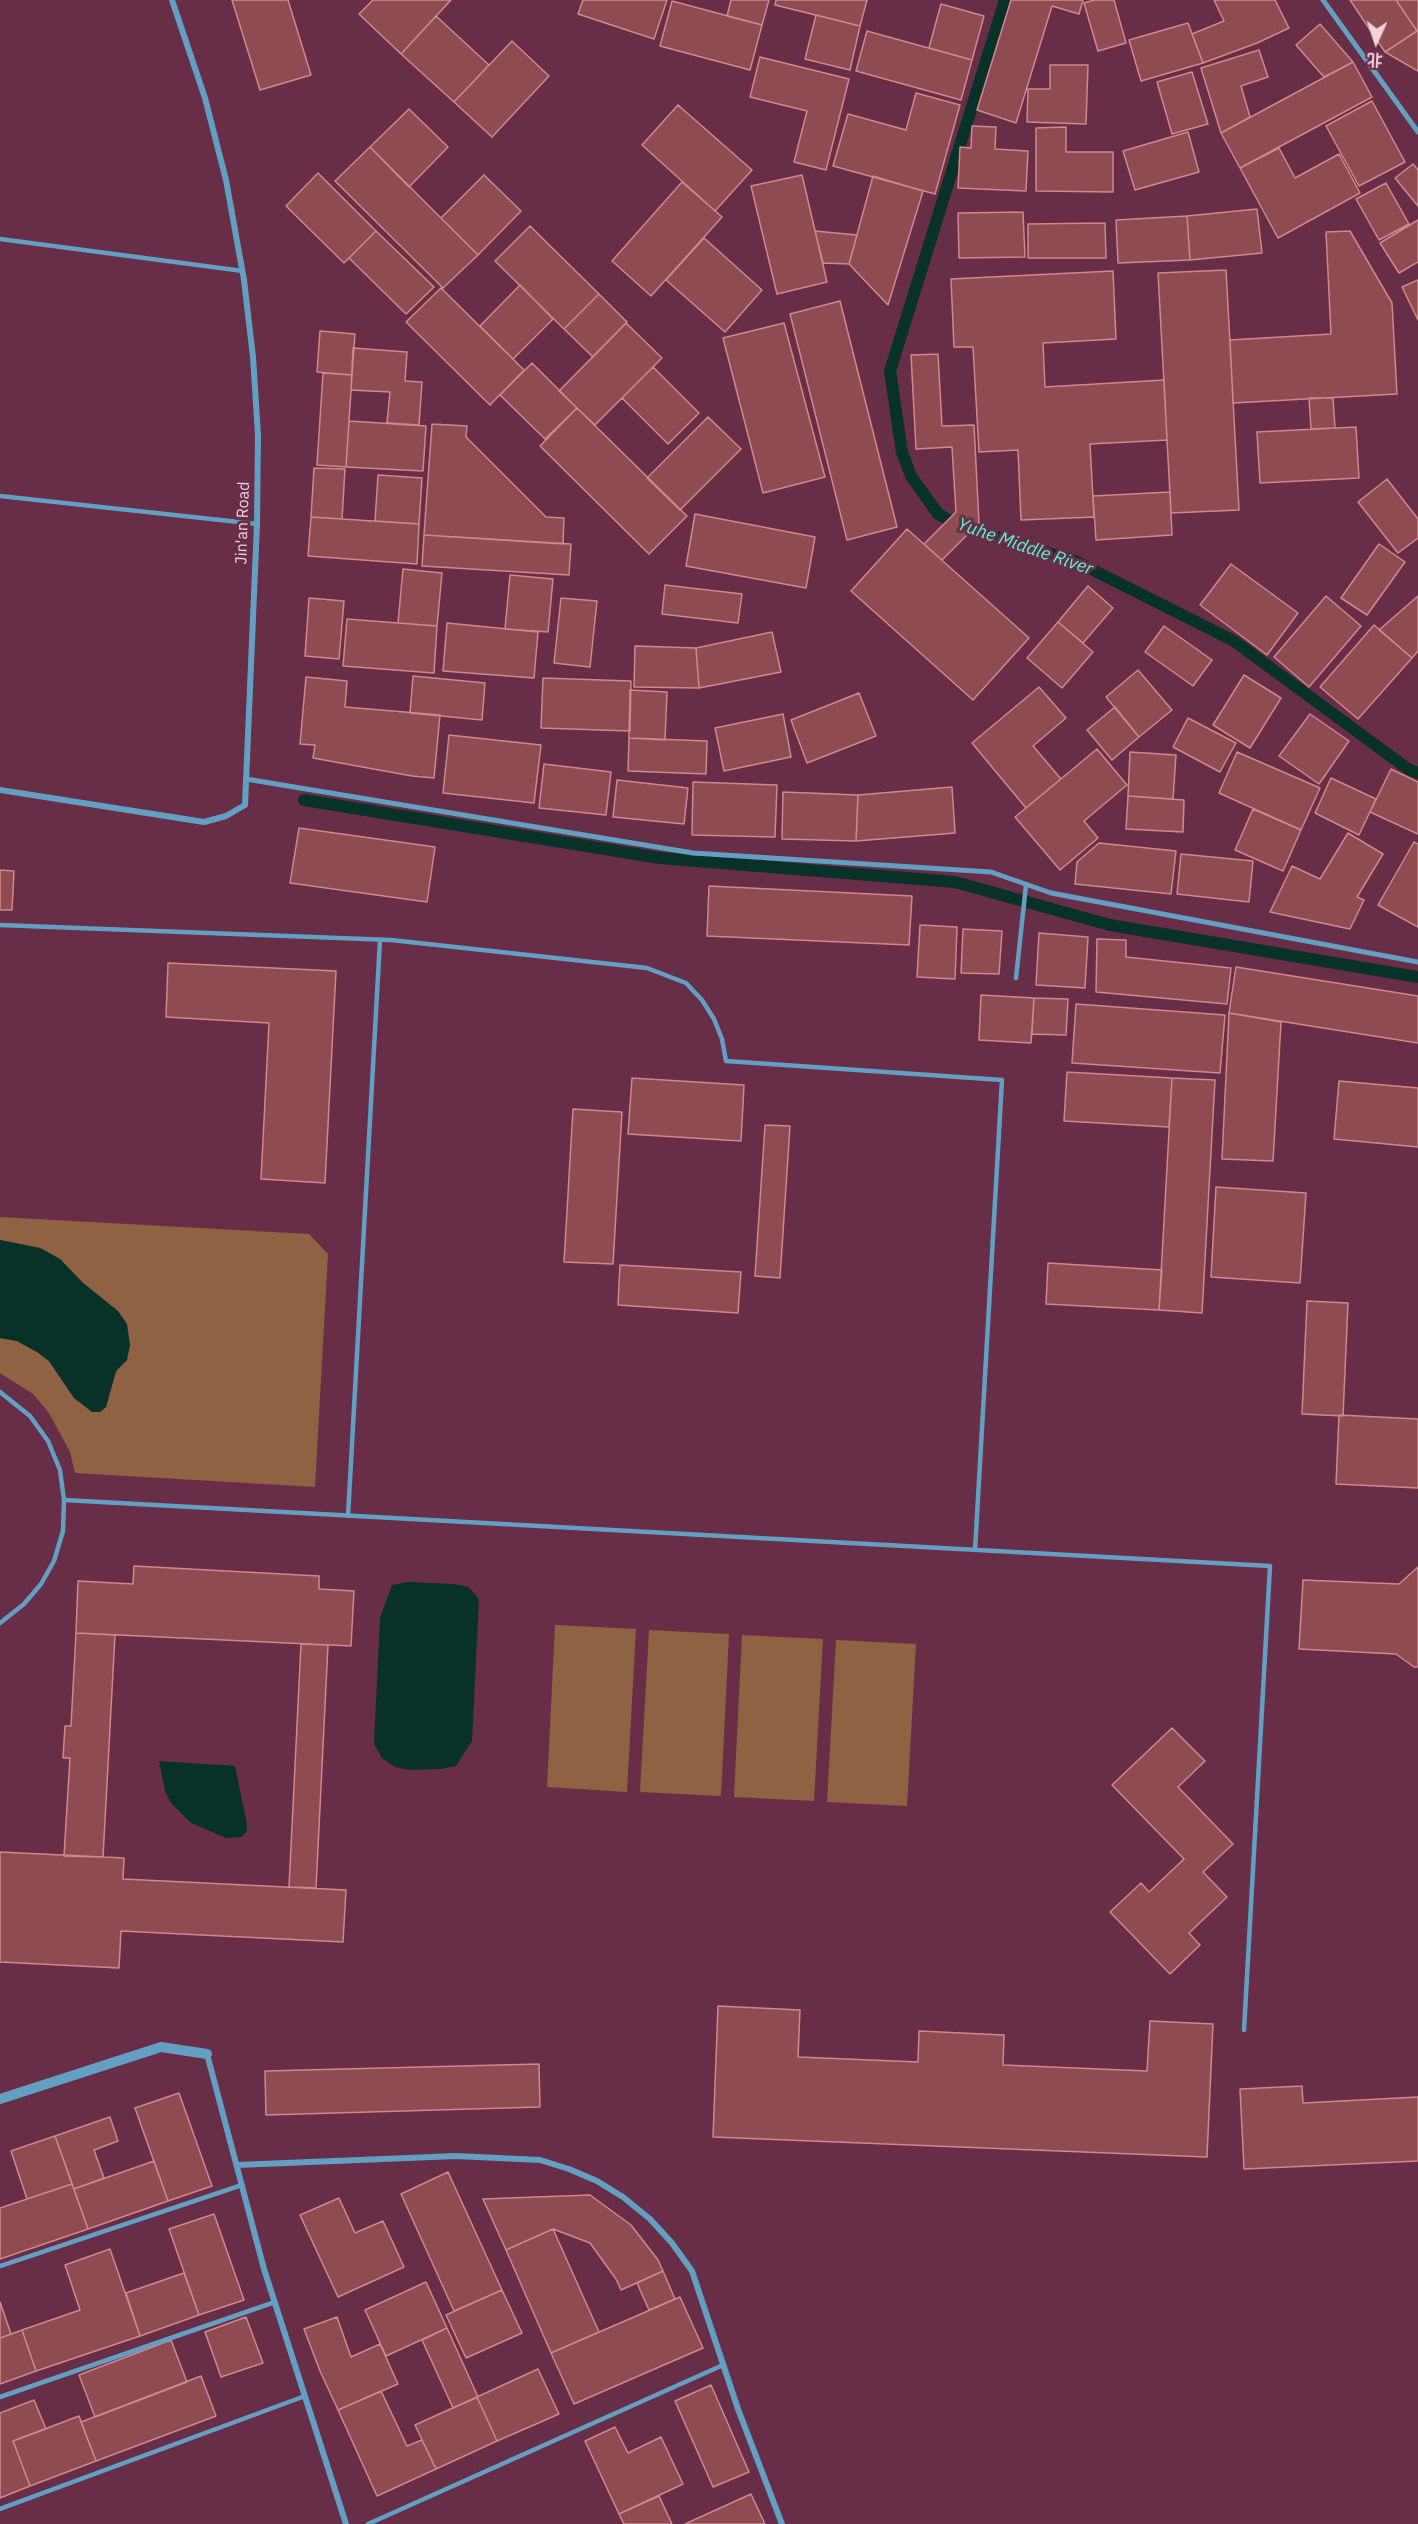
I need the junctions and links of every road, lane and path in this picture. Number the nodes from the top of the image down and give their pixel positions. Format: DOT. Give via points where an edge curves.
graph roads {
  1 [pos="172,0"];
  2 [pos="1323,0"];
  3 [pos="1418,132"];
  4 [pos="0,239"];
  5 [pos="243,271"];
  6 [pos="0,496"];
  7 [pos="257,524"];
  8 [pos="246,779"];
  9 [pos="0,790"];
  10 [pos="1026,885"];
  11 [pos="0,925"];
  12 [pos="380,940"];
  13 [pos="1418,962"];
  14 [pos="1016,978"];
  15 [pos="0,1392"];
  16 [pos="64,1500"];
  17 [pos="348,1515"];
  18 [pos="975,1550"];
  19 [pos="0,1623"];
  20 [pos="1244,2030"];
  21 [pos="207,2054"];
  22 [pos="0,2099"];
  23 [pos="237,2165"];
  24 [pos="242,2185"];
  25 [pos="0,2266"];
  26 [pos="275,2302"];
  27 [pos="723,2366"];
  28 [pos="305,2396"];
  29 [pos="0,2397"];
  30 [pos="0,2509"];
  31 [pos="346,2524"];
  32 [pos="368,2524"];
  33 [pos="782,2524"];
  1 -- 5 [label="street, Jin'an Road" via="205,98"];
  2 -- 3 [label="street"];
  4 -- 5 [label="lane"];
  5 -- 7 [label="street, Jin'an Road" via="257,424"];
  6 -- 7 [label="lane"];
  7 -- 8 [label="street, Jin'an Road"];
  8 -- 9 [label="street, Jin'an Road" via="245,805 204,822"];
  8 -- 10 [label="street" via="693,853 991,872"];
  10 -- 13 [label="street" via="1051,893"];
  10 -- 14 [label="lane"];
  11 -- 12 [label="lane"];
  12 -- 17 [label="lane"];
  12 -- 18 [label="lane" via="647,968 686,983 702,1000 722,1039 726,1061 1002,1080"];
  15 -- 16 [label="lane" via="30,1416 48,1441 60,1470"];
  16 -- 17 [label="lane"];
  16 -- 19 [label="lane" via="63,1531 54,1561 24,1604"];
  17 -- 18 [label="lane"];
  18 -- 20 [label="lane" via="1270,1566"];
  21 -- 22 [label="street" via="161,2047"];
  21 -- 23 [label="street"];
  23 -- 24 [label="street"];
  23 -- 27 [label="street" via="456,2156 540,2160 569,2169 623,2197 650,2218 672,2243 692,2271"];
  24 -- 25 [label="lane"];
  24 -- 26 [label="street"];
  26 -- 28 [label="street"];
  26 -- 29 [label="lane"];
  27 -- 32 [label="lane"];
  27 -- 33 [label="street"];
  28 -- 30 [label="lane"];
  28 -- 31 [label="street"];
}
